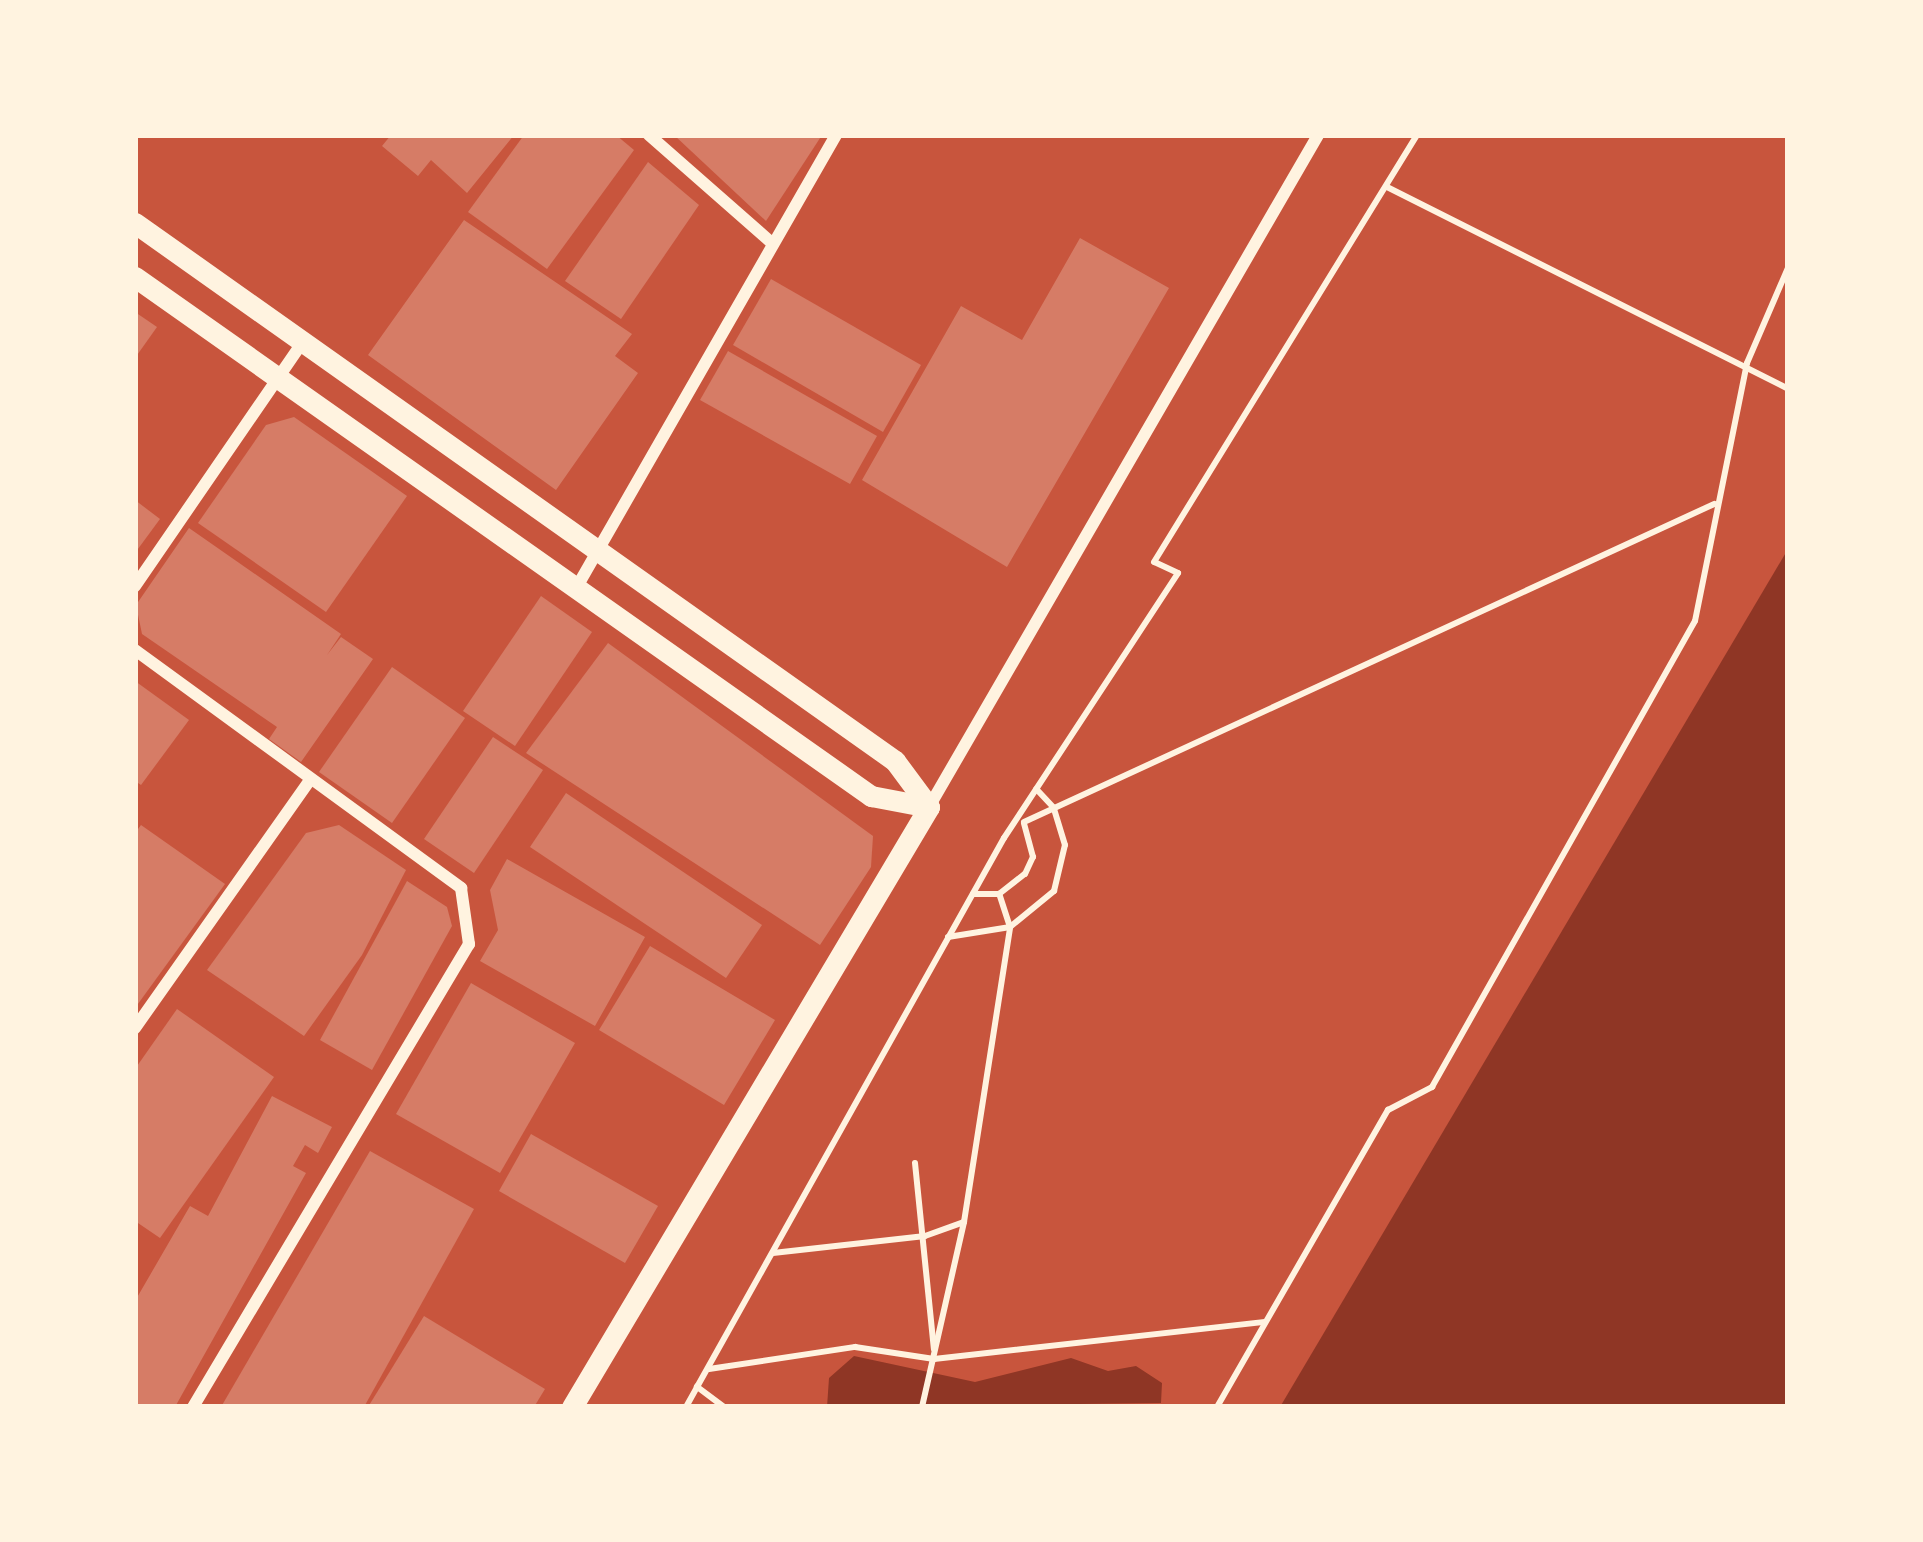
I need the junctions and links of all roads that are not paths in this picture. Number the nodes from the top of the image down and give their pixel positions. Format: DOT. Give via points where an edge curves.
graph roads {
  1 [pos="650,135"];
  2 [pos="836,135"];
  3 [pos="1318,135"];
  4 [pos="135,223"];
  5 [pos="772,244"];
  6 [pos="135,277"];
  7 [pos="302,343"];
  8 [pos="278,379"];
  9 [pos="596,549"];
  10 [pos="578,585"];
  11 [pos="135,586"];
  12 [pos="135,650"];
  13 [pos="310,780"];
  14 [pos="929,807"];
  15 [pos="135,1028"];
  16 [pos="193,1407"];
  17 [pos="572,1407"];
  1 -- 5 [label="street"];
  2 -- 5 [label="street"];
  3 -- 14 [label="street"];
  4 -- 7 [label="street"];
  5 -- 9 [label="street"];
  6 -- 8 [label="street"];
  7 -- 8 [label="street"];
  7 -- 9 [label="street"];
  8 -- 10 [label="street"];
  8 -- 11 [label="street"];
  9 -- 10 [label="street"];
  9 -- 14 [label="street" via="896,761"];
  10 -- 14 [label="street" via="872,796"];
  12 -- 13 [label="street"];
  13 -- 15 [label="street"];
  13 -- 16 [label="street" via="461,888 469,944"];
  14 -- 17 [label="street"];
}
